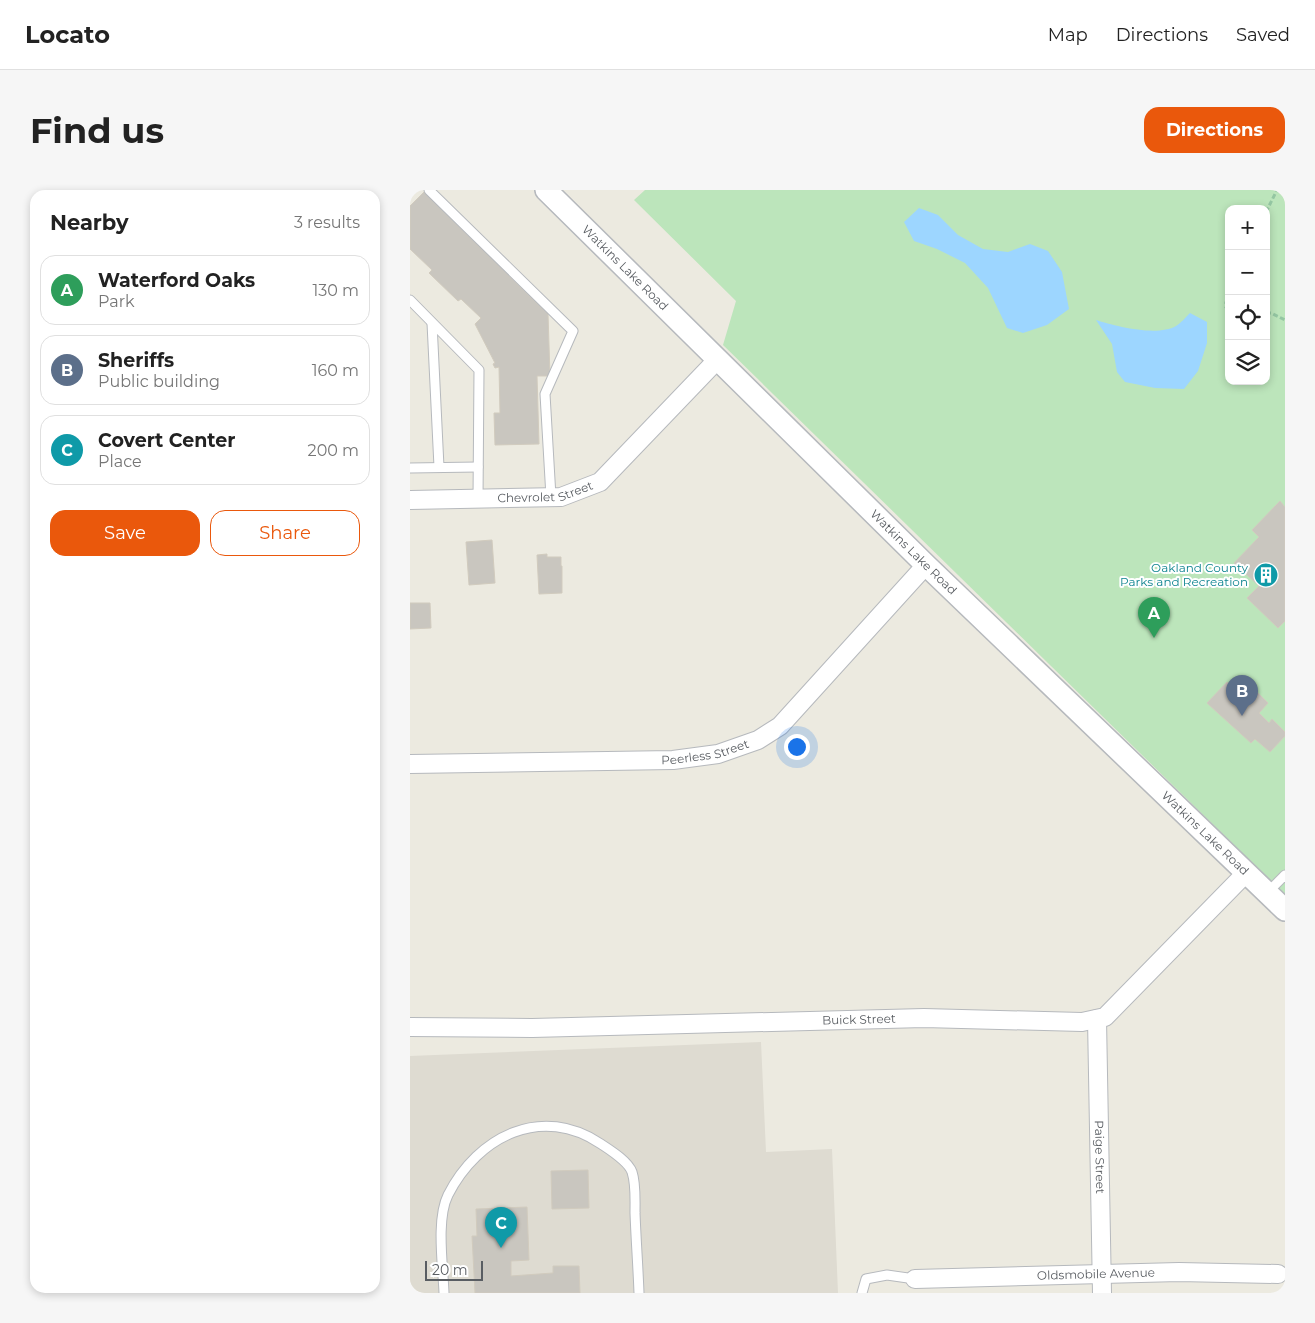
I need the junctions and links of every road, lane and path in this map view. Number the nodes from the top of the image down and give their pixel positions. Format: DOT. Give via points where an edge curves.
graph roads {
  1 [pos="429,190"];
  2 [pos="546,190"];
  3 [pos="1277,190"];
  4 [pos="1270,205"];
  5 [pos="410,300"];
  6 [pos="1270,313"];
  7 [pos="1285,320"];
  8 [pos="432,323"];
  9 [pos="717,360"];
  10 [pos="438,467"];
  11 [pos="478,467"];
  12 [pos="410,468"];
  13 [pos="551,497"];
  14 [pos="478,499"];
  15 [pos="410,500"];
  16 [pos="926,565"];
  17 [pos="410,764"];
  18 [pos="1246,873"];
  19 [pos="1285,875"];
  20 [pos="1267,893"];
  21 [pos="1285,910"];
  22 [pos="1097,1019"];
  23 [pos="410,1027"];
  24 [pos="1278,1274"];
  25 [pos="1101,1275"];
  26 [pos="915,1279"];
  27 [pos="444,1293"];
  28 [pos="639,1293"];
  29 [pos="862,1293"];
  30 [pos="1102,1293"];
  1 -- 13 [label="lane" via="572,331 545,394"];
  2 -- 9 [label="street, Watkins Lake Road"];
  3 -- 4 [label="path"];
  5 -- 8 [label="lane"];
  6 -- 7 [label="path"];
  8 -- 10 [label="lane"];
  8 -- 11 [label="lane" via="478,370"];
  9 -- 13 [label="street, Chevrolet Street" via="600,482 560,497"];
  9 -- 16 [label="street, Watkins Lake Road"];
  10 -- 11 [label="lane"];
  10 -- 12 [label="lane"];
  11 -- 14 [label="lane"];
  13 -- 14 [label="street, Chevrolet Street"];
  14 -- 15 [label="street, Chevrolet Street"];
  16 -- 17 [label="street, Peerless Street" via="780,726 758,740 718,754 673,760"];
  16 -- 18 [label="street, Watkins Lake Road"];
  18 -- 20 [label="street, Watkins Lake Road"];
  18 -- 22 [label="street, Buick Street" via="1128,996 1105,1017"];
  19 -- 20 [label="lane"];
  20 -- 21 [label="street, Watkins Lake Road"];
  22 -- 23 [label="street, Buick Street" via="1082,1022 924,1018 532,1028"];
  22 -- 25 [label="street, Paige Street"];
  24 -- 25 [label="street, Oldsmobile Avenue" via="1179,1272"];
  25 -- 26 [label="street, Oldsmobile Avenue"];
  25 -- 30 [label="street, Paige Street"];
  26 -- 29 [label="lane" via="887,1275 866,1279"];
  27 -- 28 [label="lane" via="441,1219 447,1196 482,1150 506,1134 535,1126 564,1128 592,1137 632,1170"];
}
